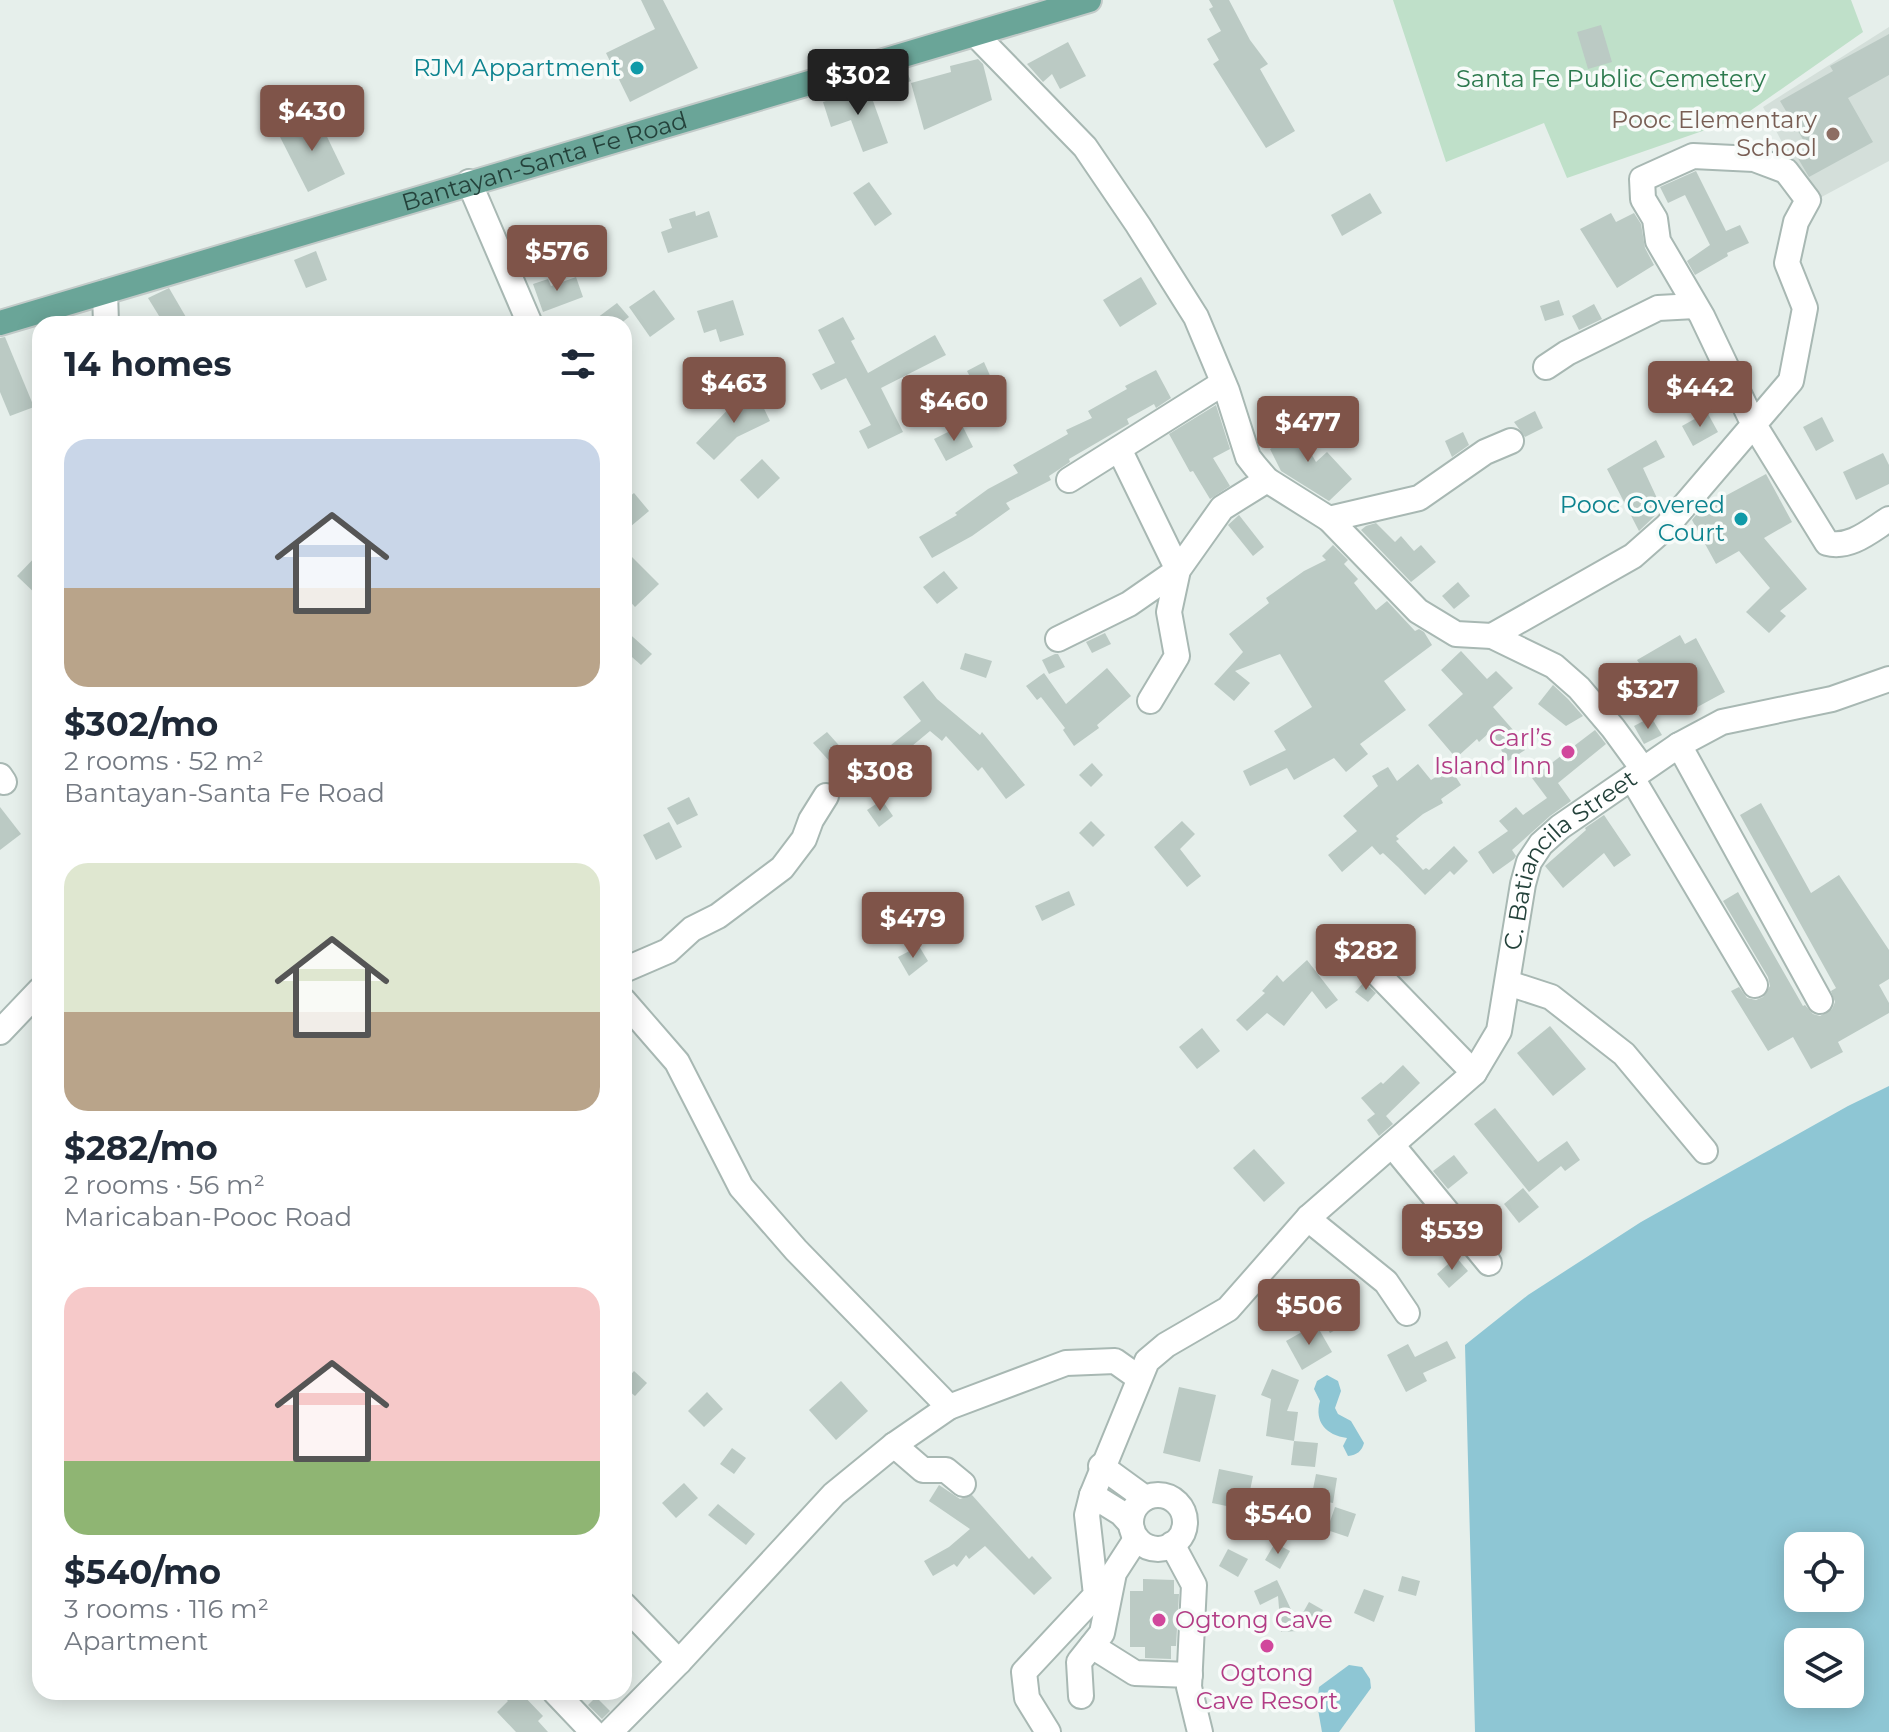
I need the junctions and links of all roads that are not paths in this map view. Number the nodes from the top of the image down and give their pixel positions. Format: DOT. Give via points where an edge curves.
graph roads {
  1 [pos="1089,0"];
  2 [pos="976,35"];
  3 [pos="469,182"];
  4 [pos="105,292"];
  5 [pos="1695,306"];
  6 [pos="106,316"];
  7 [pos="527,316"];
  8 [pos="0,323"];
  9 [pos="1546,367"];
  10 [pos="1223,383"];
  11 [pos="1753,423"];
  12 [pos="1511,441"];
  13 [pos="1119,449"];
  14 [pos="1069,480"];
  15 [pos="1267,480"];
  16 [pos="1329,519"];
  17 [pos="1889,519"];
  18 [pos="1178,570"];
  19 [pos="1492,636"];
  20 [pos="1058,639"];
  21 [pos="1889,679"];
  22 [pos="1150,701"];
  23 [pos="1679,745"];
  24 [pos="1638,774"];
  25 [pos="826,796"];
  26 [pos="632,967"];
  27 [pos="1372,968"];
  28 [pos="1508,983"];
  29 [pos="1755,985"];
  30 [pos="32,998"];
  31 [pos="1820,1001"];
  32 [pos="632,1010"];
  33 [pos="0,1032"];
  34 [pos="1474,1073"];
  35 [pos="1392,1145"];
  36 [pos="1705,1151"];
  37 [pos="1309,1217"];
  38 [pos="1489,1263"];
  39 [pos="1407,1313"];
  40 [pos="1139,1378"];
  41 [pos="949,1407"];
  42 [pos="894,1445"];
  43 [pos="1101,1466"];
  44 [pos="963,1484"];
  45 [pos="1092,1495"];
  46 [pos="1145,1498"];
  47 [pos="1133,1531"];
  48 [pos="1172,1544"];
  49 [pos="632,1613"];
  50 [pos="1092,1646"];
  51 [pos="679,1662"];
  52 [pos="1190,1675"];
  53 [pos="1081,1696"];
  54 [pos="563,1700"];
  55 [pos="593,1732"];
  56 [pos="610,1732"];
  57 [pos="1048,1732"];
  58 [pos="1200,1732"];
  1 -- 2 [label="main road, Bantayan-Santa Fe Road"];
  2 -- 3 [label="main road, Bantayan-Santa Fe Road"];
  2 -- 10 [label="street" via="1085,147 1196,317"];
  3 -- 4 [label="main road, Bantayan-Santa Fe Road"];
  3 -- 7 [label="street"];
  4 -- 6 [label="street"];
  4 -- 8 [label="main road, Bantayan-Santa Fe Road"];
  5 -- 9 [label="street" via="1658,308"];
  5 -- 11 [label="street"];
  5 -- 11 [label="street" via="1658,241 1655,219 1643,199 1642,179 1693,156 1754,159 1786,171 1808,200 1796,222 1787,263 1805,308 1791,381"];
  10 -- 13 [label="street"];
  10 -- 15 [label="street" via="1248,457"];
  11 -- 17 [label="street" via="1827,543 1854,541"];
  11 -- 19 [label="street" via="1667,526 1633,556"];
  12 -- 16 [label="street" via="1485,452 1419,498"];
  13 -- 14 [label="street"];
  13 -- 18 [label="street"];
  15 -- 16 [label="street"];
  15 -- 18 [label="street" via="1222,508"];
  16 -- 19 [label="street" via="1418,611 1456,634"];
  18 -- 20 [label="street" via="1129,604"];
  18 -- 22 [label="street" via="1169,612 1177,656"];
  19 -- 24 [label="street" via="1554,666 1579,688 1605,718"];
  21 -- 23 [label="street, C. Batiancila Street" via="1832,699 1722,722"];
  23 -- 24 [label="street, C. Batiancila Street"];
  23 -- 31 [label="street"];
  24 -- 28 [label="street, C. Batiancila Street" via="1560,827 1529,862"];
  24 -- 29 [label="street"];
  25 -- 26 [label="street" via="782,868 668,951"];
  27 -- 34 [label="street"];
  28 -- 34 [label="street, C. Batiancila Street" via="1499,1031"];
  28 -- 36 [label="street" via="1551,997 1624,1054"];
  30 -- 33 [label="street"];
  32 -- 41 [label="street" via="677,1062 741,1187"];
  34 -- 35 [label="street, C. Batiancila Street"];
  35 -- 37 [label="street, C. Batiancila Street"];
  35 -- 38 [label="street"];
  37 -- 39 [label="street" via="1386,1282"];
  37 -- 40 [label="street, C. Batiancila Street" via="1228,1309 1166,1345 1147,1361"];
  40 -- 41 [label="street" via="1115,1361 1066,1363"];
  40 -- 43 [label="street, C. Batiancila Street"];
  41 -- 42 [label="street"];
  42 -- 44 [label="street" via="923,1470 946,1470"];
  42 -- 51 [label="street" via="834,1494"];
  43 -- 45 [label="street, C. Batiancila Street"];
  43 -- 46 [label="street"];
  45 -- 47 [label="street" via="1121,1513"];
  45 -- 57 [label="street, C. Batiancila Street" via="1087,1515 1096,1595 1024,1672 1027,1698"];
  46 -- 47 [label="street" via="1134,1509"];
  46 -- 48 [label="street" via="1164,1495 1180,1505 1185,1523"];
  47 -- 48 [label="street" via="1149,1548"];
  47 -- 50 [label="street" via="1114,1573 1102,1633"];
  48 -- 52 [label="street" via="1194,1585"];
  49 -- 51 [label="street"];
  50 -- 52 [label="street" via="1135,1673"];
  50 -- 53 [label="street" via="1079,1662"];
  51 -- 56 [label="street"];
  52 -- 58 [label="street"];
  54 -- 55 [label="street"];
}
